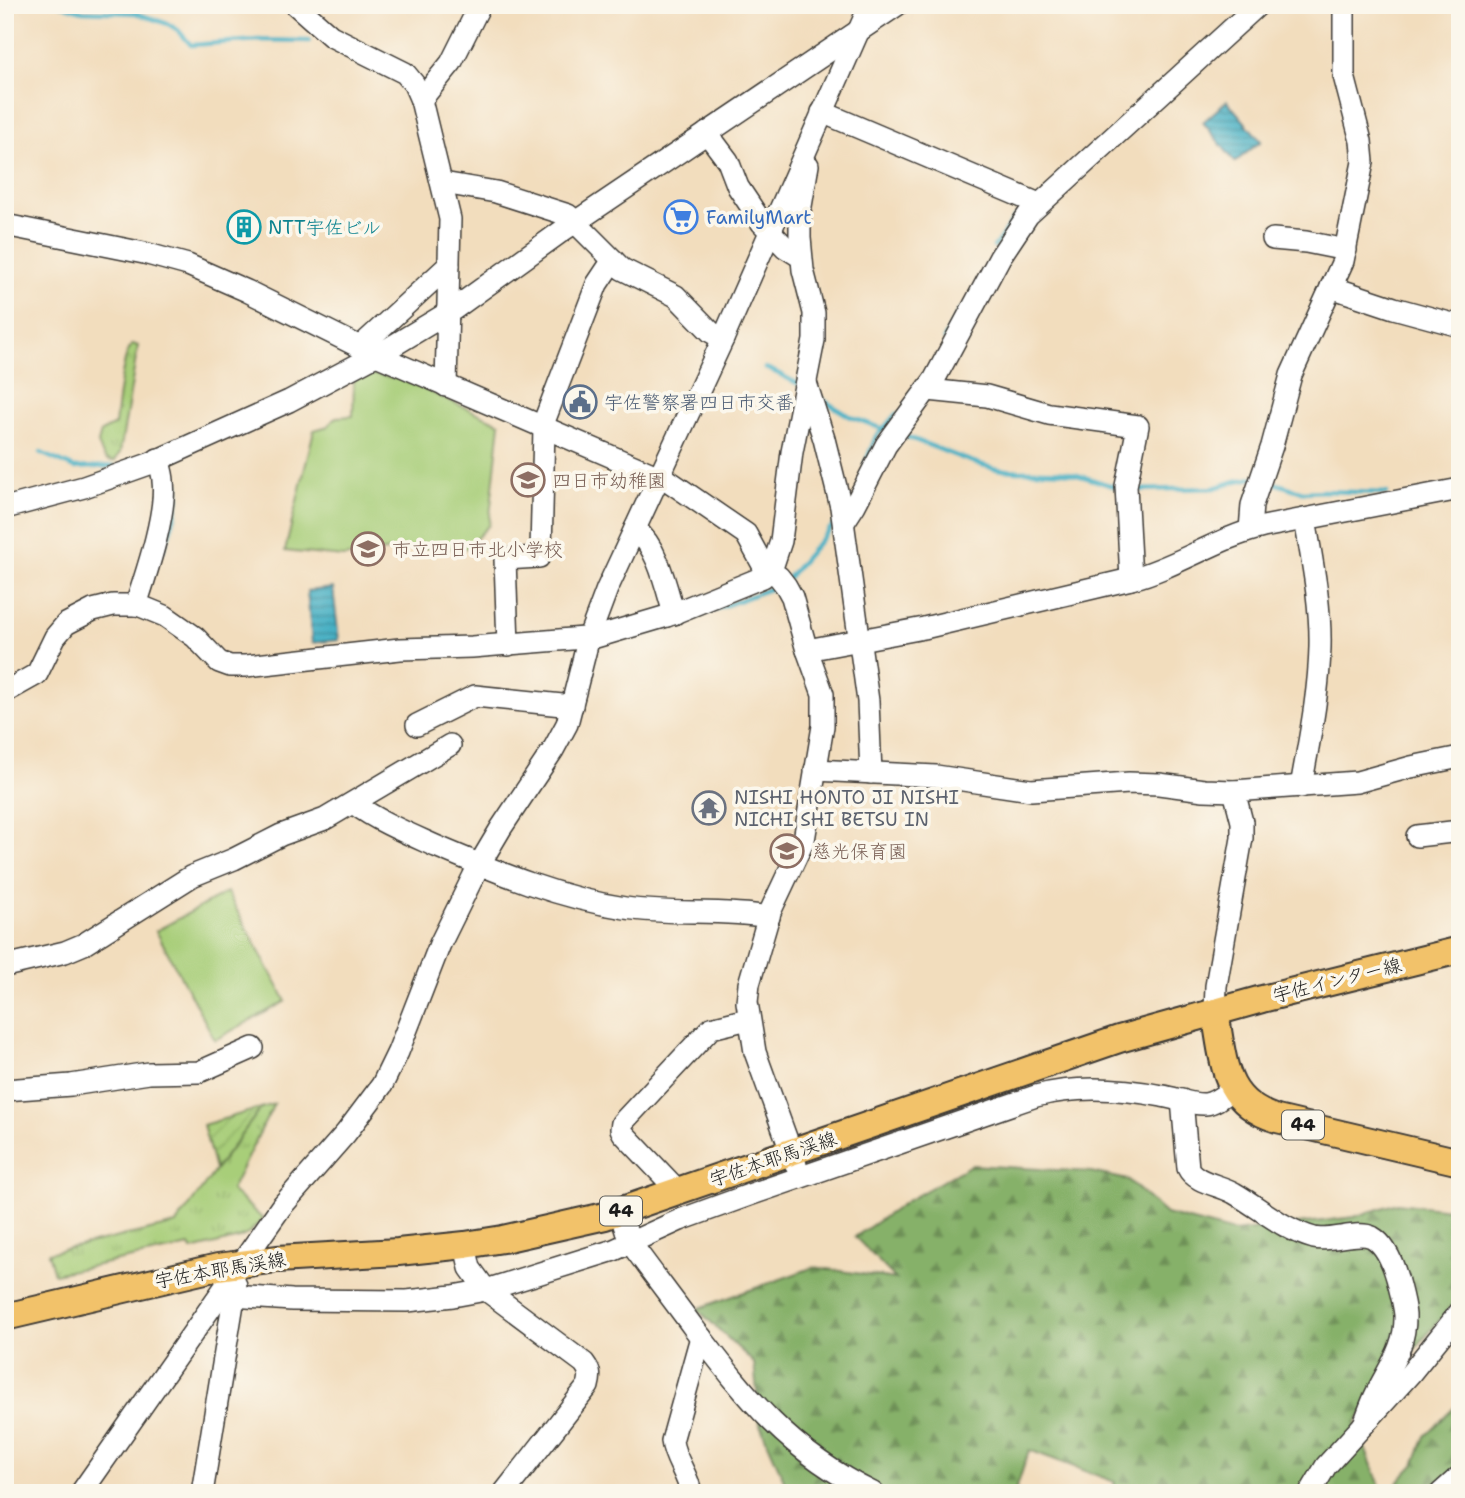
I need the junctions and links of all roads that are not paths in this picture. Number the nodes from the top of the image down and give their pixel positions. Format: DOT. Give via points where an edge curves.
graph roads {
  1 [pos="296,5"];
  2 [pos="480,5"];
  3 [pos="870,5"];
  4 [pos="897,5"];
  5 [pos="1258,5"];
  6 [pos="1344,5"];
  7 [pos="857,32"];
  8 [pos="421,100"];
  9 [pos="822,112"];
  10 [pos="707,133"];
  11 [pos="813,133"];
  12 [pos="443,183"];
  13 [pos="1039,204"];
  14 [pos="576,222"];
  15 [pos="5,225"];
  16 [pos="770,232"];
  17 [pos="1273,239"];
  18 [pos="1346,250"];
  19 [pos="801,257"];
  20 [pos="612,260"];
  21 [pos="449,265"];
  22 [pos="1331,286"];
  23 [pos="448,313"];
  24 [pos="1460,326"];
  25 [pos="723,339"];
  26 [pos="369,351"];
  27 [pos="806,383"];
  28 [pos="446,386"];
  29 [pos="928,390"];
  30 [pos="543,427"];
  31 [pos="158,459"];
  32 [pos="659,476"];
  33 [pos="1460,489"];
  34 [pos="5,508"];
  35 [pos="1305,519"];
  36 [pos="844,522"];
  37 [pos="635,529"];
  38 [pos="1250,530"];
  39 [pos="770,570"];
  40 [pos="1131,579"];
  41 [pos="136,605"];
  42 [pos="674,614"];
  43 [pos="859,641"];
  44 [pos="587,644"];
  45 [pos="508,645"];
  46 [pos="807,650"];
  47 [pos="5,692"];
  48 [pos="572,706"];
  49 [pos="417,725"];
  50 [pos="450,745"];
  51 [pos="1460,757"];
  52 [pos="815,770"];
  53 [pos="871,773"];
  54 [pos="1301,787"];
  55 [pos="1234,791"];
  56 [pos="353,803"];
  57 [pos="1460,831"];
  58 [pos="1417,836"];
  59 [pos="479,865"];
  60 [pos="768,917"];
  61 [pos="1460,950"];
  62 [pos="5,966"];
  63 [pos="1215,1012"];
  64 [pos="748,1019"];
  65 [pos="253,1048"];
  66 [pos="1234,1088"];
  67 [pos="5,1090"];
  68 [pos="1182,1100"];
  69 [pos="1460,1163"];
  70 [pos="796,1165"];
  71 [pos="679,1192"];
  72 [pos="620,1212"];
  73 [pos="630,1242"];
  74 [pos="465,1245"];
  75 [pos="243,1263"];
  76 [pos="486,1290"];
  77 [pos="233,1296"];
  78 [pos="1460,1312"];
  79 [pos="5,1317"];
  80 [pos="701,1337"];
  81 [pos="1364,1424"];
  82 [pos="1460,1476"];
  83 [pos="81,1493"];
  84 [pos="202,1493"];
  85 [pos="504,1493"];
  86 [pos="691,1493"];
  87 [pos="873,1493"];
  88 [pos="1310,1493"];
  89 [pos="1441,1493"];
  1 -- 8 [label="street" via="331,36 405,74"];
  2 -- 8 [label="street" via="451,63"];
  3 -- 7 [label="street"];
  4 -- 7 [label="street"];
  5 -- 13 [label="street"];
  6 -- 18 [label="street" via="1345,76 1364,155"];
  7 -- 9 [label="street"];
  7 -- 10 [label="street"];
  8 -- 12 [label="street"];
  9 -- 11 [label="street"];
  9 -- 13 [label="street"];
  10 -- 14 [label="street"];
  10 -- 16 [label="street"];
  11 -- 16 [label="street"];
  11 -- 19 [label="street" via="800,212"];
  12 -- 14 [label="street" via="544,206"];
  12 -- 21 [label="street" via="450,219"];
  13 -- 29 [label="street" via="1005,248"];
  14 -- 20 [label="street"];
  14 -- 23 [label="street"];
  15 -- 26 [label="street" via="176,261"];
  16 -- 19 [label="street"];
  16 -- 25 [label="street"];
  17 -- 18 [label="street"];
  18 -- 22 [label="street"];
  19 -- 27 [label="street" via="815,322"];
  20 -- 25 [label="street" via="628,274 676,296"];
  20 -- 30 [label="street" via="597,284"];
  21 -- 23 [label="street"];
  21 -- 26 [label="street"];
  22 -- 24 [label="street"];
  22 -- 38 [label="street" via="1292,375 1252,505"];
  23 -- 26 [label="street"];
  23 -- 28 [label="street"];
  25 -- 32 [label="street"];
  26 -- 28 [label="street"];
  26 -- 31 [label="street" via="289,401"];
  27 -- 36 [label="street"];
  27 -- 39 [label="street" via="779,553"];
  28 -- 30 [label="street"];
  29 -- 36 [label="street" via="886,445"];
  29 -- 40 [label="street" via="987,396 1049,414 1139,426 1126,486"];
  30 -- 32 [label="street"];
  30 -- 45 [label="street" via="541,551 539,557 505,559"];
  31 -- 34 [label="street" via="94,484"];
  31 -- 41 [label="street" via="163,497"];
  32 -- 37 [label="street"];
  32 -- 39 [label="street" via="743,531"];
  33 -- 35 [label="street"];
  35 -- 38 [label="street"];
  35 -- 54 [label="street" via="1317,590 1320,648"];
  36 -- 43 [label="street"];
  37 -- 42 [label="street" via="654,556"];
  37 -- 44 [label="street"];
  38 -- 40 [label="street"];
  39 -- 42 [label="street" via="760,579"];
  39 -- 46 [label="street" via="790,590"];
  40 -- 43 [label="street"];
  41 -- 45 [label="street" via="179,624 214,658 230,666 400,649"];
  41 -- 47 [label="street" via="113,605 74,618 60,630 37,674"];
  42 -- 44 [label="street"];
  43 -- 46 [label="street"];
  43 -- 53 [label="street" via="870,718"];
  44 -- 45 [label="street"];
  44 -- 48 [label="street"];
  46 -- 52 [label="street" via="824,710"];
  48 -- 49 [label="street" via="475,696"];
  48 -- 59 [label="street" via="558,741"];
  50 -- 56 [label="street"];
  51 -- 54 [label="street" via="1357,782"];
  52 -- 53 [label="street"];
  52 -- 60 [label="street" via="804,840"];
  53 -- 55 [label="street" via="936,776 1031,790 1129,783"];
  54 -- 55 [label="street"];
  55 -- 63 [label="street" via="1242,838"];
  56 -- 59 [label="street"];
  56 -- 62 [label="street" via="192,876 84,944"];
  57 -- 58 [label="street"];
  59 -- 60 [label="street" via="536,887 625,908"];
  59 -- 75 [label="street" via="440,944 382,1085 281,1207"];
  60 -- 64 [label="street" via="749,984"];
  61 -- 63 [label="main road, 宇佐インター線"];
  63 -- 66 [label="main road, 44"];
  63 -- 70 [label="main road, 宇佐本耶馬渓線 / 44" via="1119,1039"];
  64 -- 70 [label="street" via="760,1067"];
  64 -- 71 [label="street" via="711,1028 622,1123 623,1133"];
  65 -- 67 [label="street" via="199,1072 149,1073"];
  66 -- 68 [label="street, 44" via="1210,1103"];
  66 -- 69 [label="main road, 44" via="1244,1102 1264,1115"];
  68 -- 70 [label="street, 44" via="1086,1088 1055,1091 883,1150"];
  68 -- 81 [label="street" via="1188,1168 1194,1177 1229,1190 1306,1235 1326,1240 1368,1236 1388,1256 1404,1309 1402,1345"];
  70 -- 71 [label="main road, 宇佐本耶馬渓線 / 44"];
  70 -- 73 [label="street, 44"];
  71 -- 72 [label="main road, 宇佐本耶馬渓線 / 44"];
  72 -- 73 [label="street"];
  72 -- 74 [label="main road, 宇佐本耶馬渓線 / 44"];
  73 -- 76 [label="street, 44"];
  73 -- 80 [label="street"];
  74 -- 75 [label="main road, 宇佐本耶馬渓線 / 44"];
  74 -- 76 [label="street" via="470,1268"];
  75 -- 77 [label="street"];
  75 -- 79 [label="main road, 宇佐本耶馬渓線 / 44"];
  75 -- 83 [label="street"];
  76 -- 77 [label="street, 44" via="407,1301"];
  76 -- 85 [label="street" via="584,1363 591,1377"];
  77 -- 84 [label="street"];
  78 -- 81 [label="street"];
  80 -- 86 [label="street" via="672,1441"];
  80 -- 87 [label="street" via="755,1406 789,1439 822,1465"];
  81 -- 88 [label="street" via="1326,1466"];
  82 -- 89 [label="street"];
}
